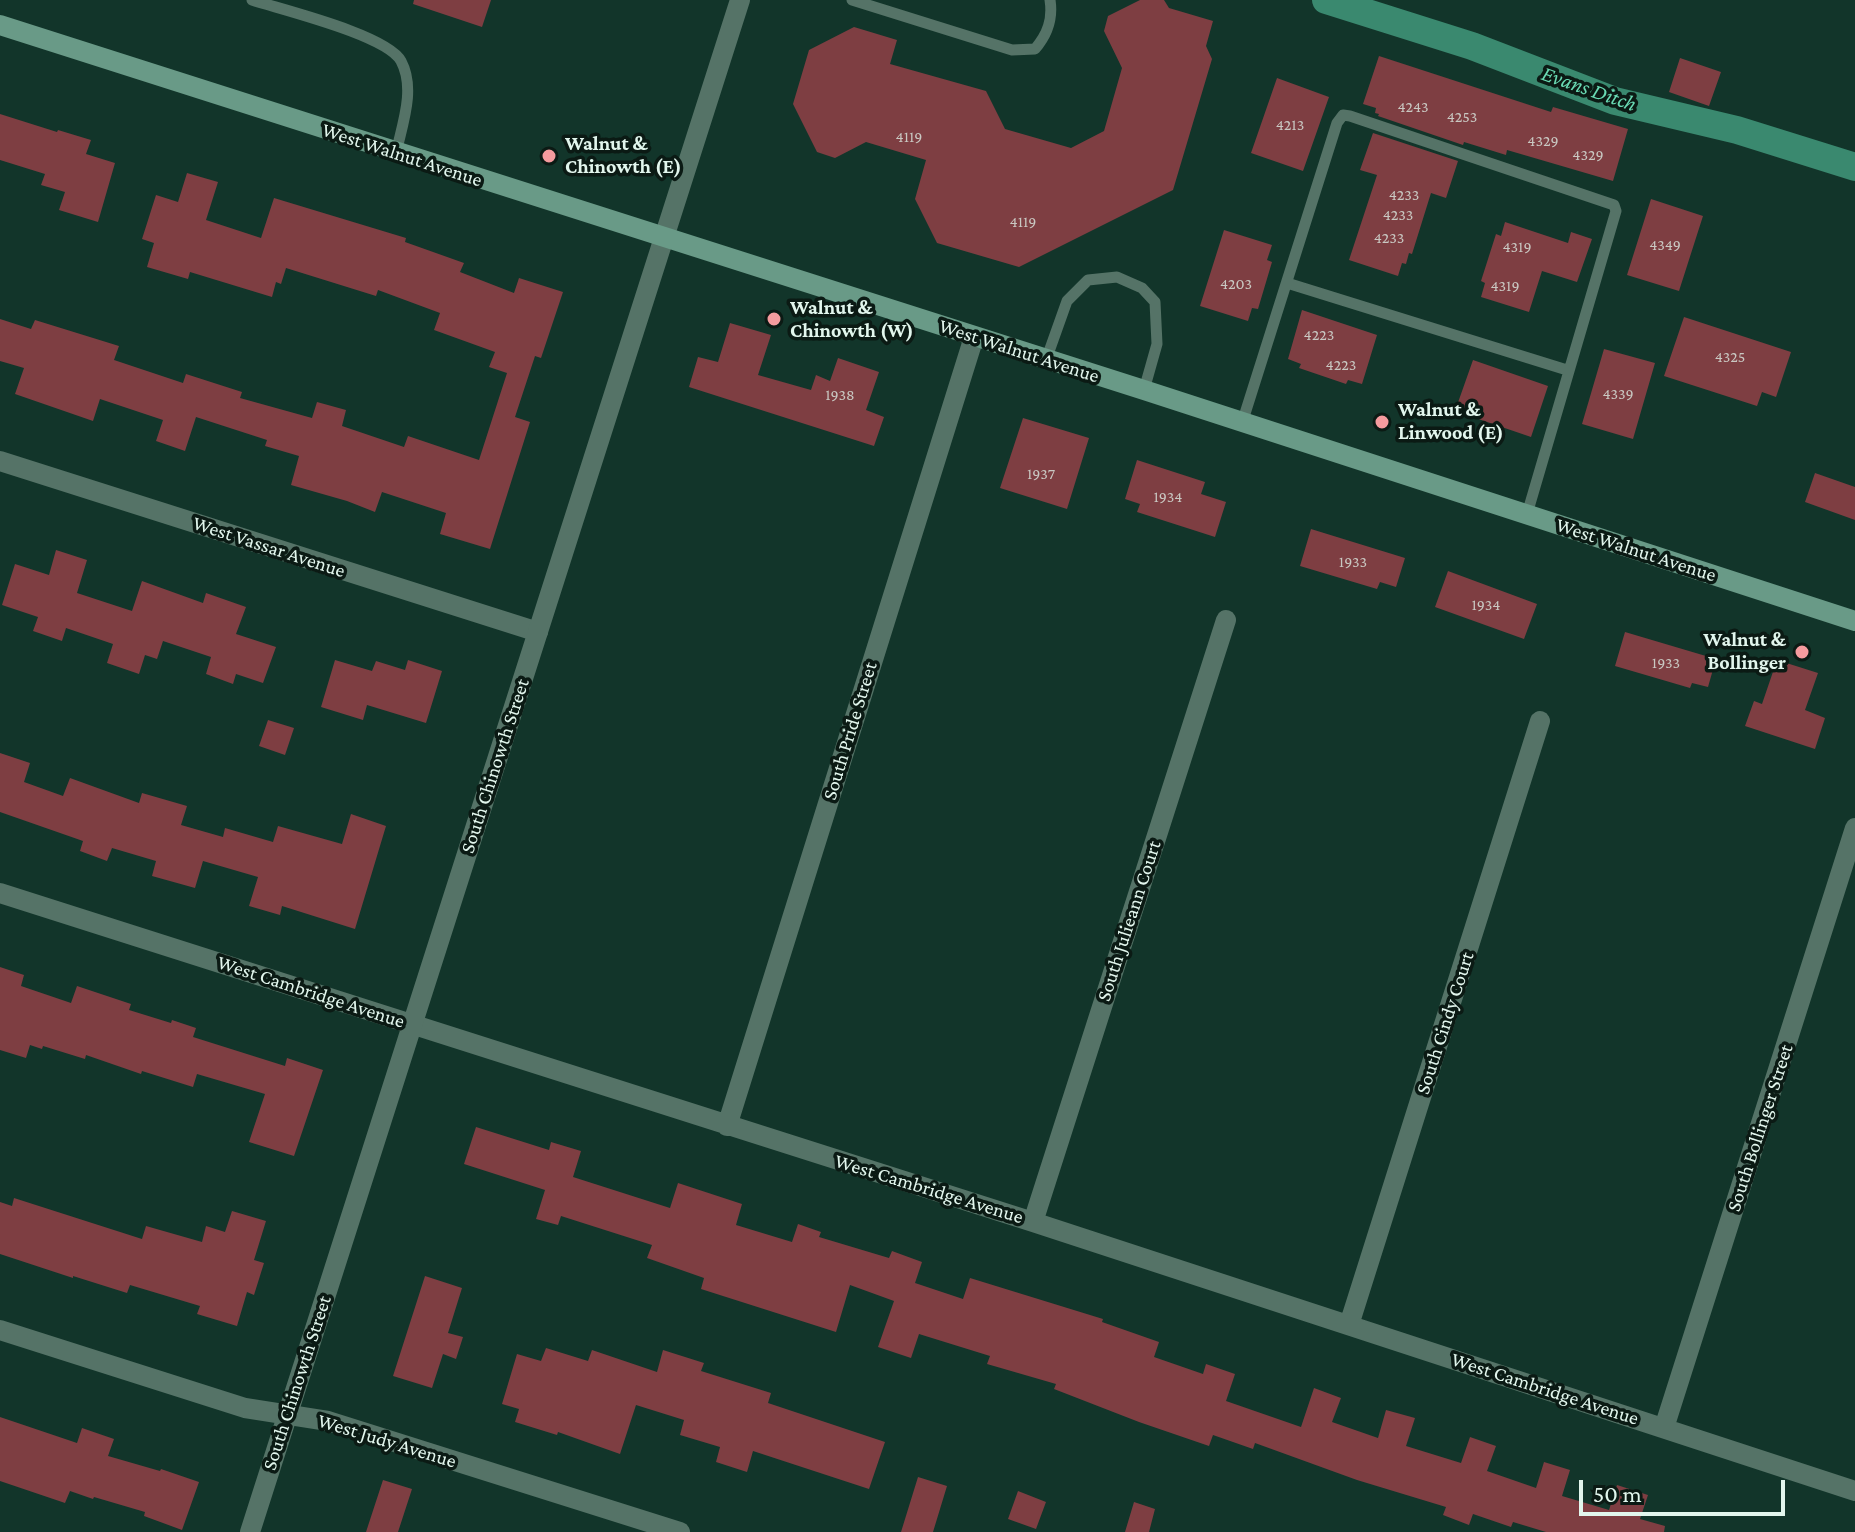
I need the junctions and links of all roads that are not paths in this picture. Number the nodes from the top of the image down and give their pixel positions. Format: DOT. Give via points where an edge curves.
graph roads {
  1 [pos="252,0"];
  2 [pos="740,0"];
  3 [pos="852,0"];
  4 [pos="1050,0"];
  5 [pos="0,25"];
  6 [pos="396,153"];
  7 [pos="664,238"];
  8 [pos="1287,283"];
  9 [pos="974,337"];
  10 [pos="1046,360"];
  11 [pos="1567,370"];
  12 [pos="1144,390"];
  13 [pos="1242,423"];
  14 [pos="0,461"];
  15 [pos="1527,514"];
  16 [pos="1226,620"];
  17 [pos="1855,621"];
  18 [pos="538,632"];
  19 [pos="1540,721"];
  20 [pos="1855,828"];
  21 [pos="0,893"];
  22 [pos="411,1024"];
  23 [pos="727,1126"];
  24 [pos="1033,1222"];
  25 [pos="1349,1325"];
  26 [pos="0,1330"];
  27 [pos="288,1414"];
  28 [pos="1664,1428"];
  29 [pos="1855,1491"];
  30 [pos="250,1532"];
  31 [pos="680,1532"];
  1 -- 6 [label="lane" via="390,49 401,61 407,82"];
  2 -- 7 [label="street, South Chinowth Street"];
  3 -- 4 [label="lane" via="1012,50 1035,49 1052,15"];
  5 -- 6 [label="main road, West Walnut Avenue"];
  6 -- 7 [label="main road, West Walnut Avenue"];
  7 -- 9 [label="main road, West Walnut Avenue"];
  7 -- 18 [label="street, South Chinowth Street"];
  8 -- 11 [label="lane"];
  8 -- 11 [label="lane" via="1337,123 1343,115 1350,116 1614,205"];
  8 -- 13 [label="lane"];
  9 -- 10 [label="main road, West Walnut Avenue"];
  9 -- 23 [label="street, South Pride Street"];
  10 -- 12 [label="main road, West Walnut Avenue"];
  10 -- 12 [label="lane" via="1067,301 1088,280 1117,277 1142,288 1155,302 1157,344"];
  11 -- 15 [label="lane"];
  12 -- 13 [label="main road, West Walnut Avenue"];
  13 -- 15 [label="main road, West Walnut Avenue"];
  14 -- 18 [label="street, West Vassar Avenue"];
  15 -- 17 [label="main road, West Walnut Avenue"];
  16 -- 24 [label="street, South Julieann Court"];
  18 -- 22 [label="street, South Chinowth Street"];
  19 -- 25 [label="street, South Cindy Court"];
  20 -- 28 [label="street, South Bollinger Street"];
  21 -- 22 [label="street, West Cambridge Avenue"];
  22 -- 23 [label="street, West Cambridge Avenue"];
  22 -- 27 [label="street, South Chinowth Street"];
  23 -- 24 [label="street, West Cambridge Avenue"];
  24 -- 25 [label="street, West Cambridge Avenue"];
  25 -- 28 [label="street, West Cambridge Avenue"];
  26 -- 27 [label="street, West Judy Avenue" via="245,1408"];
  27 -- 30 [label="street, South Chinowth Street"];
  27 -- 31 [label="street, West Judy Avenue" via="328,1421"];
  28 -- 29 [label="street, West Cambridge Avenue"];
}
